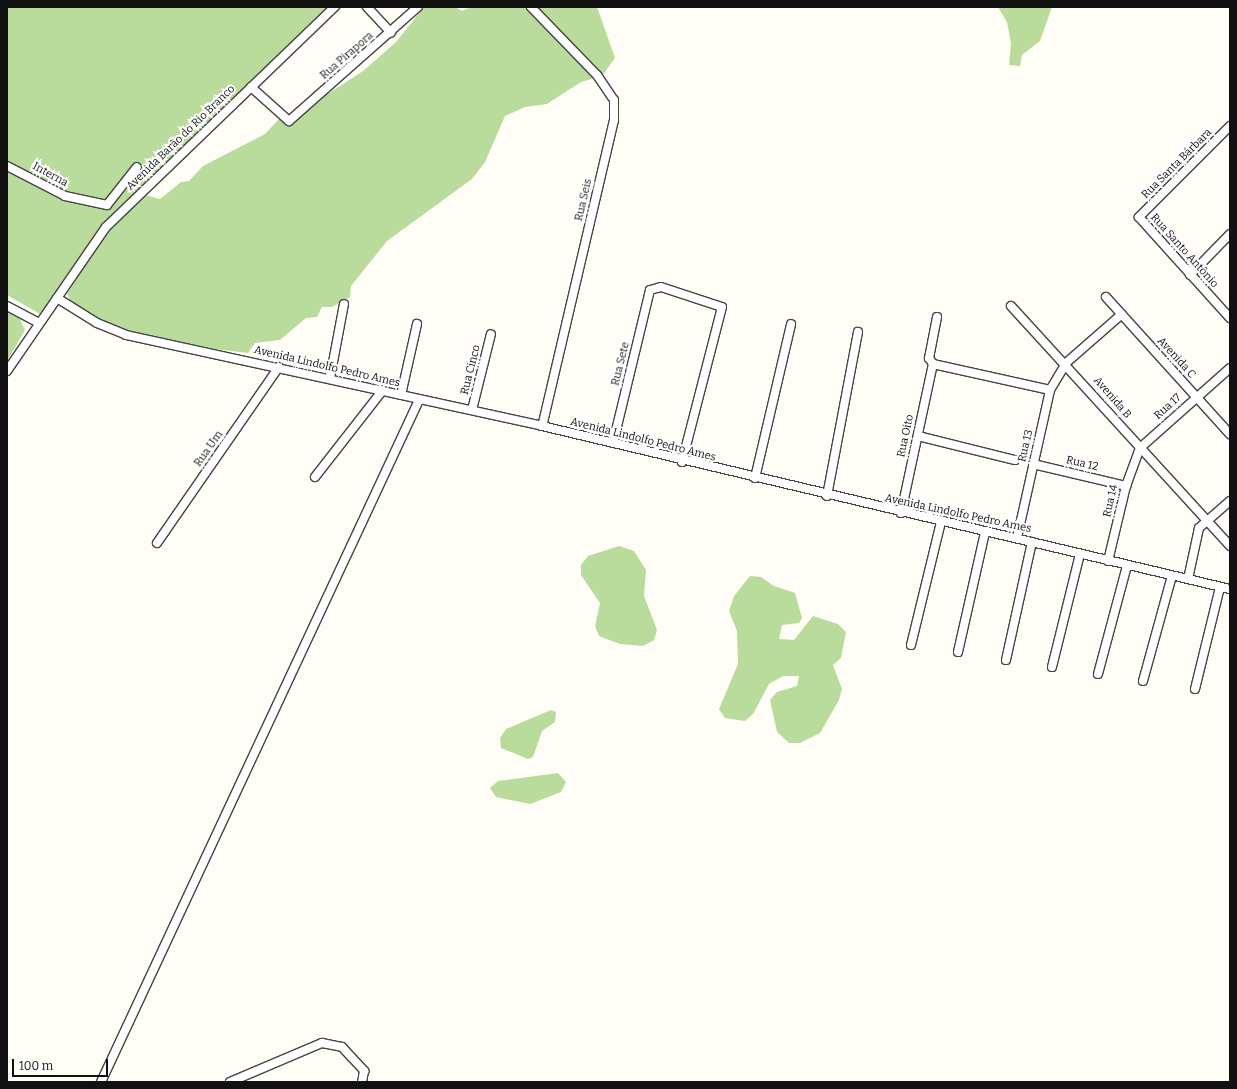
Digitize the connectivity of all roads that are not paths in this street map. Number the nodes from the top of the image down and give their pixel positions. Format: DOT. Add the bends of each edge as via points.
graph roads {
  1 [pos="335,7"];
  2 [pos="367,7"];
  3 [pos="418,7"];
  4 [pos="531,7"];
  5 [pos="391,33"];
  6 [pos="251,87"];
  7 [pos="1230,126"];
  8 [pos="7,166"];
  9 [pos="137,167"];
  10 [pos="1139,217"];
  11 [pos="1230,234"];
  12 [pos="1190,275"];
  13 [pos="1106,297"];
  14 [pos="57,298"];
  15 [pos="344,304"];
  16 [pos="7,306"];
  17 [pos="1011,306"];
  18 [pos="1122,314"];
  19 [pos="937,317"];
  20 [pos="1230,318"];
  21 [pos="39,324"];
  22 [pos="417,324"];
  23 [pos="791,324"];
  24 [pos="858,332"];
  25 [pos="491,334"];
  26 [pos="1066,363"];
  27 [pos="933,364"];
  28 [pos="279,367"];
  29 [pos="1230,368"];
  30 [pos="7,371"];
  31 [pos="330,378"];
  32 [pos="383,390"];
  33 [pos="1050,390"];
  34 [pos="401,395"];
  35 [pos="1196,396"];
  36 [pos="419,400"];
  37 [pos="472,410"];
  38 [pos="542,426"];
  39 [pos="1230,434"];
  40 [pos="918,436"];
  41 [pos="614,443"];
  42 [pos="1140,448"];
  43 [pos="1015,460"];
  44 [pos="682,462"];
  45 [pos="1033,464"];
  46 [pos="315,477"];
  47 [pos="755,478"];
  48 [pos="1126,486"];
  49 [pos="827,496"];
  50 [pos="1230,501"];
  51 [pos="901,513"];
  52 [pos="1206,520"];
  53 [pos="941,522"];
  54 [pos="985,532"];
  55 [pos="1017,538"];
  56 [pos="1032,542"];
  57 [pos="157,543"];
  58 [pos="1230,546"];
  59 [pos="1080,554"];
  60 [pos="1108,561"];
  61 [pos="1127,566"];
  62 [pos="1172,576"];
  63 [pos="1188,579"];
  64 [pos="1220,587"];
  65 [pos="1230,589"];
  66 [pos="911,645"];
  67 [pos="958,652"];
  68 [pos="1006,660"];
  69 [pos="1052,667"];
  70 [pos="1098,674"];
  71 [pos="1143,681"];
  72 [pos="1195,689"];
  73 [pos="360,1080"];
  74 [pos="101,1082"];
  75 [pos="230,1082"];
  1 -- 6 [label="street, Avenida Barão do Rio Branco"];
  2 -- 5 [label="street"];
  3 -- 5 [label="street, Rua Pirapora"];
  4 -- 38 [label="street, Rua Seis" via="597,75 614,100 614,120"];
  5 -- 6 [label="street, Rua Pirapora" via="289,121"];
  6 -- 14 [label="street, Avenida Barão do Rio Branco" via="106,226"];
  7 -- 10 [label="street, Rua Santa Bárbara"];
  8 -- 9 [label="street, Interna" via="65,196 107,205"];
  10 -- 12 [label="street, Rua Santo Antônio"];
  11 -- 12 [label="street"];
  12 -- 20 [label="street, Rua Santo Antônio"];
  13 -- 18 [label="street, Avenida C"];
  14 -- 21 [label="street, Avenida Barão do Rio Branco"];
  14 -- 28 [label="street, Avenida Lindolfo Pedro Ames" via="97,324 126,335"];
  15 -- 31 [label="street"];
  16 -- 21 [label="street"];
  17 -- 26 [label="street"];
  18 -- 26 [label="street, Rua 13"];
  18 -- 35 [label="street, Avenida C"];
  19 -- 27 [label="street, Rua Oito" via="929,358"];
  21 -- 30 [label="street, Avenida Barão do Rio Branco"];
  22 -- 34 [label="street"];
  23 -- 47 [label="street"];
  24 -- 49 [label="street"];
  25 -- 37 [label="street, Rua Cinco"];
  26 -- 33 [label="street, Rua 13"];
  26 -- 42 [label="street, Avenida B"];
  27 -- 33 [label="street"];
  27 -- 40 [label="street, Rua Oito"];
  28 -- 31 [label="street, Avenida Lindolfo Pedro Ames"];
  28 -- 57 [label="street, Rua Um"];
  29 -- 35 [label="street, Rua 17"];
  31 -- 32 [label="street, Avenida Lindolfo Pedro Ames"];
  32 -- 34 [label="street, Avenida Lindolfo Pedro Ames"];
  32 -- 46 [label="street"];
  33 -- 45 [label="street, Rua 13"];
  34 -- 36 [label="street, Avenida Lindolfo Pedro Ames"];
  35 -- 39 [label="street, Avenida C"];
  35 -- 42 [label="street, Rua 17"];
  36 -- 37 [label="street, Avenida Lindolfo Pedro Ames"];
  36 -- 74 [label="street" via="402,431"];
  37 -- 38 [label="street, Avenida Lindolfo Pedro Ames"];
  38 -- 41 [label="street, Avenida Lindolfo Pedro Ames"];
  40 -- 43 [label="street"];
  40 -- 51 [label="street, Rua Oito"];
  41 -- 44 [label="street, Avenida Lindolfo Pedro Ames"];
  41 -- 44 [label="street, Rua Sete" via="650,290 661,287 722,307"];
  42 -- 48 [label="street, Rua 14"];
  42 -- 52 [label="street, Avenida B"];
  44 -- 47 [label="street, Avenida Lindolfo Pedro Ames"];
  45 -- 48 [label="street, Rua 12"];
  45 -- 55 [label="street, Rua 13"];
  47 -- 49 [label="street, Avenida Lindolfo Pedro Ames"];
  48 -- 60 [label="street, Rua 14"];
  49 -- 51 [label="street, Avenida Lindolfo Pedro Ames"];
  50 -- 52 [label="street"];
  51 -- 53 [label="street, Avenida Lindolfo Pedro Ames"];
  52 -- 58 [label="street, Avenida B"];
  52 -- 63 [label="street" via="1199,528"];
  53 -- 54 [label="street, Avenida Lindolfo Pedro Ames"];
  53 -- 66 [label="street"];
  54 -- 55 [label="street, Avenida Lindolfo Pedro Ames"];
  54 -- 67 [label="street"];
  55 -- 56 [label="street, Avenida Lindolfo Pedro Ames"];
  56 -- 59 [label="street, Avenida Lindolfo Pedro Ames"];
  56 -- 68 [label="street"];
  59 -- 60 [label="street, Avenida Lindolfo Pedro Ames"];
  59 -- 69 [label="street"];
  60 -- 61 [label="street, Avenida Lindolfo Pedro Ames"];
  61 -- 62 [label="street, Avenida Lindolfo Pedro Ames"];
  61 -- 70 [label="street"];
  62 -- 63 [label="street, Avenida Lindolfo Pedro Ames"];
  62 -- 71 [label="street"];
  63 -- 64 [label="street, Avenida Lindolfo Pedro Ames"];
  64 -- 65 [label="street, Avenida Lindolfo Pedro Ames"];
  64 -- 72 [label="street"];
  73 -- 75 [label="street" via="364,1072 342,1047 322,1043"];
}
